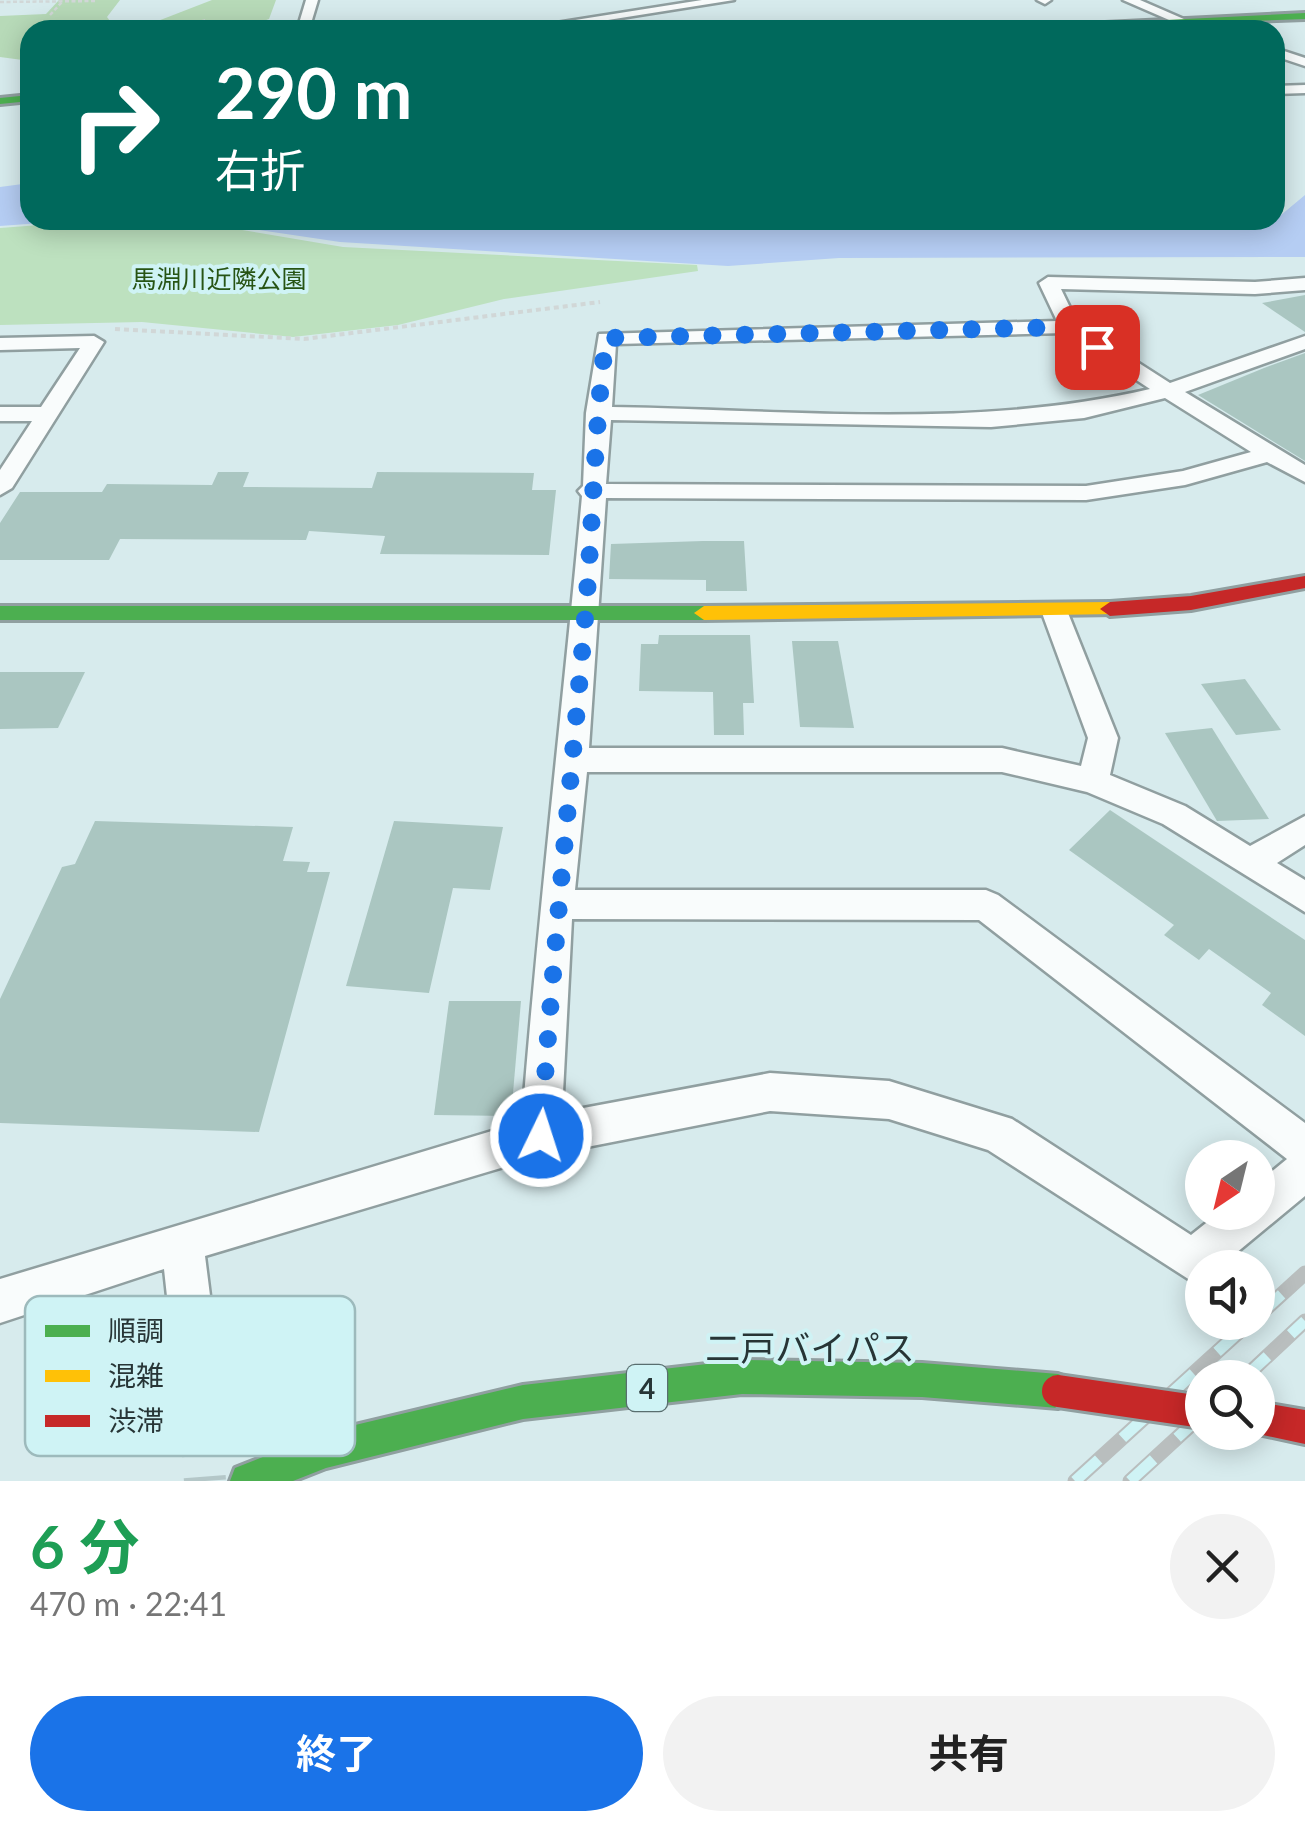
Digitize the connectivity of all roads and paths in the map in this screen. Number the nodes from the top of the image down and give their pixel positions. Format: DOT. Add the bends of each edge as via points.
graph roads {
  1 [pos="96,0"];
  2 [pos="628,0"];
  3 [pos="728,0"];
  4 [pos="1129,0"];
  5 [pos="0,2"];
  6 [pos="63,2"];
  7 [pos="647,12"];
  8 [pos="50,14"];
  9 [pos="1305,16"];
  10 [pos="590,20"];
  11 [pos="1184,20"];
  12 [pos="1257,20"];
  13 [pos="1305,284"];
  14 [pos="600,302"];
  15 [pos="1070,327"];
  16 [pos="115,329"];
  17 [pos="1305,342"];
  18 [pos="0,344"];
  19 [pos="1168,391"];
  20 [pos="597,413"];
  21 [pos="0,414"];
  22 [pos="47,414"];
  23 [pos="1269,454"];
  24 [pos="1305,475"];
  25 [pos="0,488"];
  26 [pos="590,490"];
  27 [pos="1305,582"];
  28 [pos="0,612"];
  29 [pos="585,613"];
  30 [pos="1055,613"];
  31 [pos="572,760"];
  32 [pos="1093,781"];
  33 [pos="1305,829"];
  34 [pos="1252,861"];
  35 [pos="1305,898"];
  36 [pos="556,904"];
  37 [pos="541,1136"];
  38 [pos="1305,1148"];
  39 [pos="1305,1170"];
  40 [pos="1275,1195"];
  41 [pos="1231,1230"];
  42 [pos="182,1242"];
  43 [pos="188,1296"];
  44 [pos="0,1301"];
  45 [pos="1185,1410"];
  46 [pos="355,1443"];
  47 [pos="311,1456"];
  48 [pos="248,1481"];
  1 -- 6 [label="path"];
  2 -- 7 [label="street"];
  3 -- 7 [label="street"];
  4 -- 11 [label="street"];
  5 -- 6 [label="path"];
  6 -- 8 [label="path"];
  7 -- 10 [label="street"];
  9 -- 12 [label="main road"];
  13 -- 15 [label="street" via="1048,283"];
  14 -- 16 [label="path" via="304,339"];
  15 -- 19 [label="street"];
  15 -- 20 [label="street" via="606,338"];
  17 -- 19 [label="street"];
  18 -- 22 [label="street" via="94,342"];
  19 -- 20 [label="street" via="1084,411 991,420"];
  19 -- 23 [label="street"];
  20 -- 26 [label="street"];
  21 -- 22 [label="street"];
  22 -- 25 [label="street"];
  23 -- 24 [label="street"];
  23 -- 26 [label="street" via="1185,478 1086,493"];
  26 -- 29 [label="street"];
  27 -- 30 [label="main road" via="1191,603"];
  28 -- 29 [label="main road"];
  29 -- 30 [label="main road"];
  29 -- 31 [label="street"];
  30 -- 32 [label="street" via="1103,738"];
  31 -- 32 [label="street" via="1002,760"];
  31 -- 36 [label="street"];
  32 -- 34 [label="street" via="1174,815"];
  33 -- 34 [label="street"];
  34 -- 35 [label="street"];
  36 -- 37 [label="street"];
  36 -- 38 [label="street" via="986,906"];
  37 -- 41 [label="street" via="770,1092 888,1100 998,1133 1193,1261"];
  37 -- 42 [label="street"];
  39 -- 40 [label="street"];
  42 -- 43 [label="street"];
  42 -- 44 [label="street"];
  45 -- 46 [label="main road, 二戸バイパス / 4, bridge" via="922,1380 724,1379 523,1402"];
  47 -- 48 [label="main road, 二戸バイパス / 4, bridge"];
}
